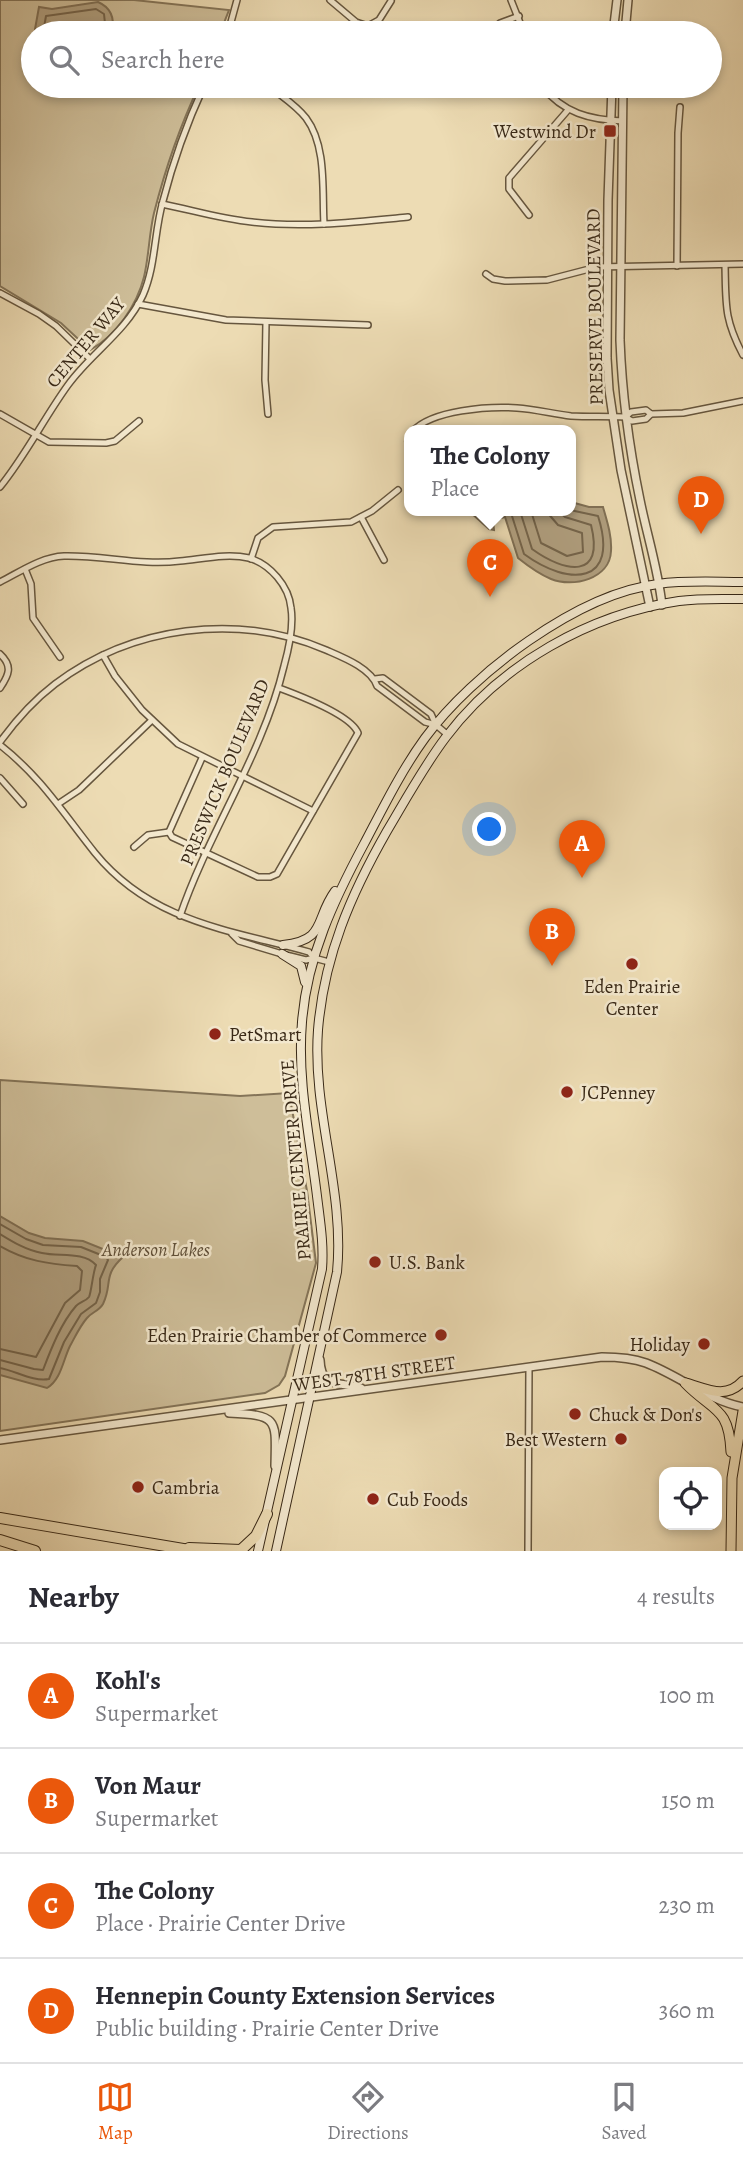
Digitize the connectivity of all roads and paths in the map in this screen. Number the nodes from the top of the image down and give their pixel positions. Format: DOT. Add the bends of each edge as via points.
graph roads {
  1 [pos="237,0"];
  2 [pos="330,0"];
  3 [pos="511,0"];
  4 [pos="617,0"];
  5 [pos="628,0"];
  6 [pos="391,1"];
  7 [pos="519,16"];
  8 [pos="231,21"];
  9 [pos="355,21"];
  10 [pos="377,21"];
  11 [pos="505,21"];
  12 [pos="520,21"];
  13 [pos="615,21"];
  14 [pos="626,21"];
  15 [pos="199,98"];
  16 [pos="284,98"];
  17 [pos="555,98"];
  18 [pos="612,98"];
  19 [pos="623,98"];
  20 [pos="680,107"];
  21 [pos="568,110"];
  22 [pos="611,121"];
  23 [pos="623,121"];
  24 [pos="162,204"];
  25 [pos="529,215"];
  26 [pos="408,217"];
  27 [pos="324,224"];
  28 [pos="743,264"];
  29 [pos="725,265"];
  30 [pos="622,266"];
  31 [pos="677,266"];
  32 [pos="608,267"];
  33 [pos="485,274"];
  34 [pos="0,293"];
  35 [pos="138,304"];
  36 [pos="266,322"];
  37 [pos="368,324"];
  38 [pos="743,355"];
  39 [pos="90,359"];
  40 [pos="743,401"];
  41 [pos="0,414"];
  42 [pos="268,414"];
  43 [pos="611,416"];
  44 [pos="625,417"];
  45 [pos="139,421"];
  46 [pos="420,425"];
  47 [pos="35,436"];
  48 [pos="0,487"];
  49 [pos="398,490"];
  50 [pos="361,517"];
  51 [pos="251,559"];
  52 [pos="384,560"];
  53 [pos="24,569"];
  54 [pos="0,582"];
  55 [pos="743,582"];
  56 [pos="660,583"];
  57 [pos="646,586"];
  58 [pos="743,598"];
  59 [pos="662,605"];
  60 [pos="650,607"];
  61 [pos="290,638"];
  62 [pos="0,654"];
  63 [pos="103,655"];
  64 [pos="60,656"];
  65 [pos="375,678"];
  66 [pos="0,688"];
  67 [pos="279,688"];
  68 [pos="152,720"];
  69 [pos="436,725"];
  70 [pos="448,735"];
  71 [pos="0,743"];
  72 [pos="202,758"];
  73 [pos="241,776"];
  74 [pos="0,778"];
  75 [pos="23,804"];
  76 [pos="58,804"];
  77 [pos="313,811"];
  78 [pos="169,832"];
  79 [pos="134,847"];
  80 [pos="207,854"];
  81 [pos="349,872"];
  82 [pos="180,916"];
  83 [pos="283,949"];
  84 [pos="314,958"];
  85 [pos="329,962"];
  86 [pos="306,994"];
  87 [pos="320,1354"];
  88 [pos="529,1367"];
  89 [pos="743,1381"];
  90 [pos="685,1383"];
  91 [pos="365,1390"];
  92 [pos="310,1397"];
  93 [pos="293,1400"];
  94 [pos="743,1409"];
  95 [pos="211,1412"];
  96 [pos="0,1440"];
  97 [pos="275,1477"];
  98 [pos="732,1478"];
  99 [pos="267,1514"];
  100 [pos="0,1518"];
  101 [pos="0,1540"];
  102 [pos="169,1546"];
  103 [pos="35,1551"];
  104 [pos="195,1551"];
  105 [pos="258,1551"];
  106 [pos="276,1551"];
  107 [pos="528,1551"];
  108 [pos="731,1551"];
  1 -- 8 [label="street"];
  2 -- 9 [label="street"];
  3 -- 7 [label="street"];
  4 -- 13 [label="street"];
  5 -- 14 [label="street"];
  6 -- 10 [label="street"];
  7 -- 11 [label="street"];
  7 -- 12 [label="street"];
  15 -- 24 [label="street, CENTER WAY"];
  16 -- 27 [label="street" via="314,130"];
  17 -- 21 [label="street"];
  18 -- 22 [label="street, PRESERVE BOULEVARD"];
  19 -- 23 [label="street, PRESERVE BOULEVARD"];
  20 -- 31 [label="street"];
  21 -- 22 [label="street"];
  21 -- 25 [label="street" via="509,178 509,189"];
  22 -- 23 [label="street"];
  22 -- 32 [label="street, PRESERVE BOULEVARD"];
  23 -- 30 [label="street, PRESERVE BOULEVARD"];
  24 -- 27 [label="street" via="252,222"];
  24 -- 35 [label="street, CENTER WAY" via="151,271"];
  26 -- 27 [label="street"];
  28 -- 29 [label="street"];
  29 -- 31 [label="street"];
  29 -- 38 [label="street" via="729,326"];
  30 -- 31 [label="street"];
  30 -- 32 [label="street"];
  30 -- 44 [label="street, PRESERVE BOULEVARD"];
  32 -- 33 [label="street" via="554,280 505,281"];
  32 -- 43 [label="street, PRESERVE BOULEVARD"];
  34 -- 39 [label="street" via="56,326"];
  35 -- 36 [label="street"];
  35 -- 39 [label="street, CENTER WAY" via="122,328"];
  36 -- 37 [label="street"];
  36 -- 42 [label="street"];
  39 -- 47 [label="street, CENTER WAY"];
  40 -- 44 [label="street" via="651,414 632,421"];
  41 -- 47 [label="street"];
  43 -- 44 [label="street"];
  43 -- 46 [label="street" via="498,408 463,411"];
  43 -- 57 [label="street, PRESERVE BOULEVARD"];
  44 -- 56 [label="street, PRESERVE BOULEVARD"];
  45 -- 47 [label="street" via="106,443 49,442"];
  47 -- 48 [label="street, CENTER WAY"];
  49 -- 50 [label="street"];
  50 -- 51 [label="street" via="273,527 258,538"];
  50 -- 52 [label="street"];
  51 -- 53 [label="street" via="150,563 63,556"];
  51 -- 61 [label="street, PRESWICK BOULEVARD" via="276,576 287,592 292,610"];
  53 -- 54 [label="street"];
  53 -- 64 [label="street" via="31,584 33,618"];
  55 -- 56 [label="main road, PRAIRIE CENTER DRIVE"];
  56 -- 57 [label="main road, PRAIRIE CENTER DRIVE"];
  56 -- 59 [label="street, PRESERVE BOULEVARD"];
  57 -- 60 [label="street, PRESERVE BOULEVARD"];
  57 -- 69 [label="main road, PRAIRIE CENTER DRIVE" via="587,607 533,639 482,677"];
  58 -- 59 [label="main road, PRAIRIE CENTER DRIVE"];
  59 -- 60 [label="main road, PRAIRIE CENTER DRIVE"];
  60 -- 70 [label="main road, PRAIRIE CENTER DRIVE" via="588,628 545,649 475,704"];
  61 -- 63 [label="street" via="236,629 195,630 155,636"];
  61 -- 65 [label="street" via="337,655"];
  61 -- 67 [label="street, PRESWICK BOULEVARD"];
  62 -- 66 [label="street" via="9,671"];
  63 -- 68 [label="street"];
  63 -- 71 [label="street" via="44,693"];
  65 -- 69 [label="street" via="377,686 425,722"];
  65 -- 69 [label="street" via="383,678 431,715"];
  67 -- 73 [label="street, PRESWICK BOULEVARD"];
  67 -- 77 [label="street" via="331,711 358,730"];
  68 -- 72 [label="street"];
  68 -- 76 [label="street" via="79,790"];
  69 -- 70 [label="street"];
  69 -- 81 [label="main road, PRAIRIE CENTER DRIVE" via="399,778"];
  70 -- 85 [label="main road, PRAIRIE CENTER DRIVE" via="360,879"];
  71 -- 76 [label="street"];
  72 -- 73 [label="street"];
  72 -- 78 [label="street"];
  73 -- 77 [label="street"];
  73 -- 80 [label="street, PRESWICK BOULEVARD"];
  74 -- 75 [label="street"];
  76 -- 82 [label="street" via="114,872"];
  77 -- 80 [label="street" via="281,870 270,877 258,877"];
  78 -- 79 [label="street" via="148,835"];
  78 -- 80 [label="street" via="175,840"];
  80 -- 82 [label="street, PRESWICK BOULEVARD"];
  81 -- 83 [label="main road" via="328,901 314,935"];
  81 -- 84 [label="main road, PRAIRIE CENTER DRIVE"];
  82 -- 83 [label="street"];
  83 -- 84 [label="street" via="309,952"];
  83 -- 86 [label="main road" via="301,966"];
  84 -- 85 [label="street"];
  84 -- 86 [label="main road, PRAIRIE CENTER DRIVE"];
  85 -- 87 [label="main road, PRAIRIE CENTER DRIVE" via="320,1012 318,1073 339,1244"];
  86 -- 93 [label="main road, PRAIRIE CENTER DRIVE" via="301,1066 323,1253"];
  87 -- 91 [label="street" via="322,1373 328,1380"];
  87 -- 92 [label="main road, PRAIRIE CENTER DRIVE"];
  88 -- 90 [label="street, WEST 78TH STREET" via="629,1358"];
  88 -- 91 [label="street, WEST 78TH STREET"];
  88 -- 107 [label="street"];
  89 -- 90 [label="main road" via="735,1389 721,1392"];
  90 -- 94 [label="street, WEST 78TH STREET"];
  90 -- 98 [label="main road" via="726,1421"];
  91 -- 92 [label="street, WEST 78TH STREET"];
  92 -- 93 [label="street, WEST 78TH STREET"];
  92 -- 106 [label="main road, PRAIRIE CENTER DRIVE"];
  93 -- 95 [label="street, WEST 78TH STREET"];
  93 -- 97 [label="main road, PRAIRIE CENTER DRIVE"];
  94 -- 98 [label="main road"];
  95 -- 96 [label="street, WEST 78TH STREET"];
  95 -- 97 [label="street" via="257,1414 268,1419 275,1429"];
  97 -- 99 [label="main road, PRAIRIE CENTER DRIVE"];
  98 -- 108 [label="main road"];
  99 -- 102 [label="highway" via="256,1536 241,1550"];
  99 -- 105 [label="main road, PRAIRIE CENTER DRIVE"];
  100 -- 102 [label="highway"];
  101 -- 103 [label="highway"];
  102 -- 104 [label="highway"];
}
